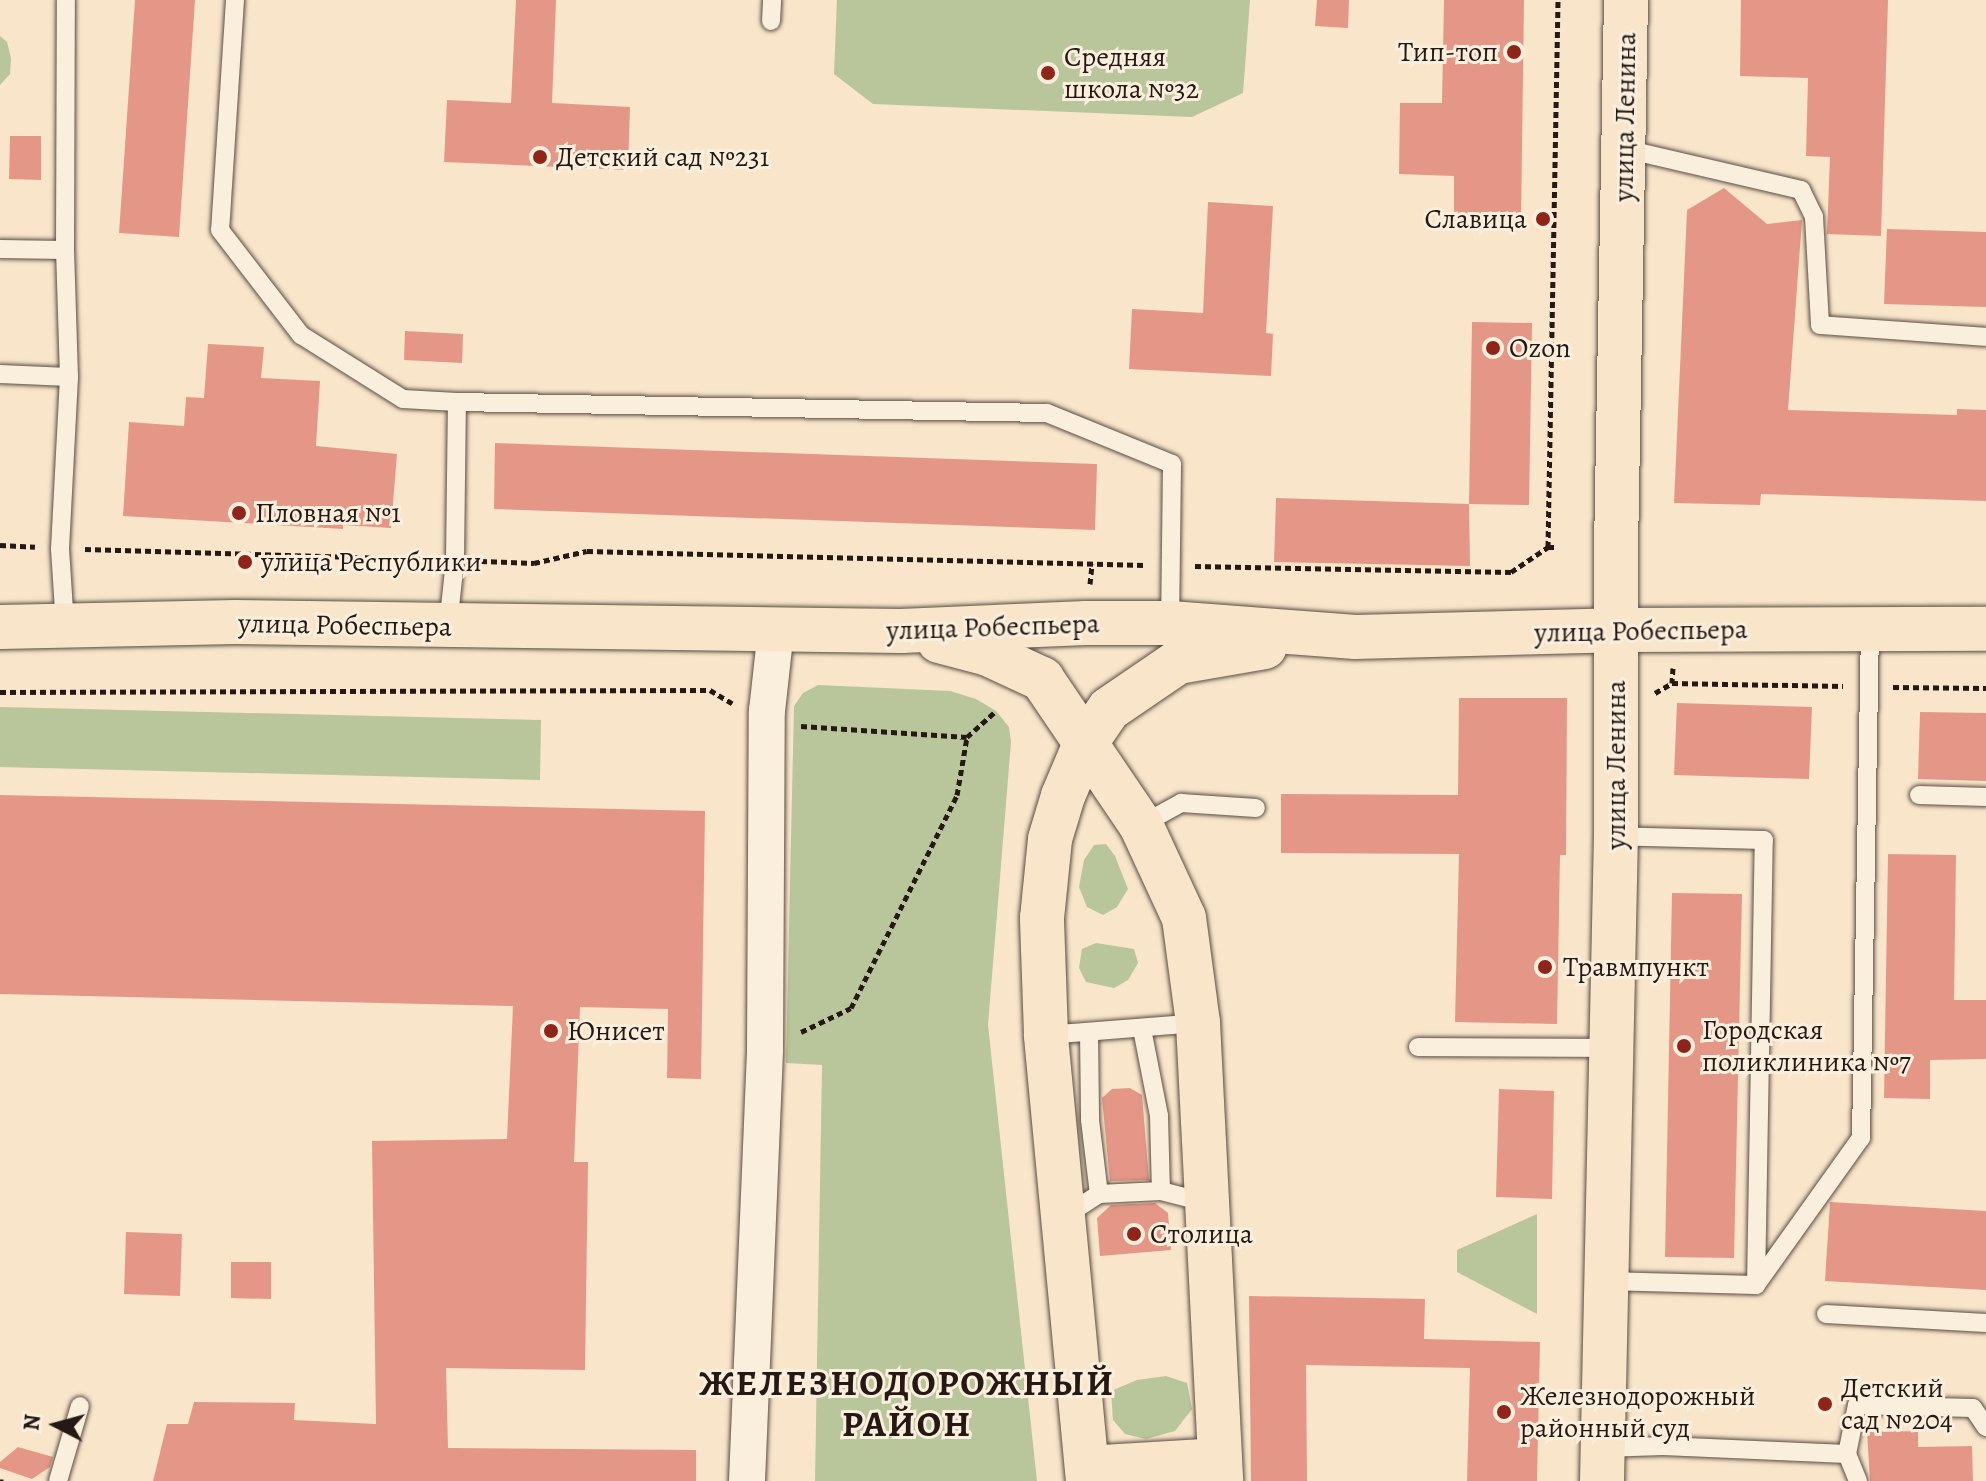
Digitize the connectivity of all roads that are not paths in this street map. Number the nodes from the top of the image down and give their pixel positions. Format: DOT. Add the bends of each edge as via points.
graph roads {
  1 [pos="66,0"];
  2 [pos="235,0"];
  3 [pos="772,0"];
  4 [pos="1626,0"];
  5 [pos="771,21"];
  6 [pos="1625,149"];
  7 [pos="0,249"];
  8 [pos="65,250"];
  9 [pos="1986,337"];
  10 [pos="0,374"];
  11 [pos="69,377"];
  12 [pos="457,402"];
  13 [pos="1170,623"];
  14 [pos="65,626"];
  15 [pos="0,627"];
  16 [pos="448,627"];
  17 [pos="1870,629"];
  18 [pos="1986,629"];
  19 [pos="776,630"];
  20 [pos="1615,630"];
  21 [pos="901,631"];
  22 [pos="1355,637"];
  23 [pos="1085,744"];
  24 [pos="1919,795"];
  25 [pos="1986,797"];
  26 [pos="1256,808"];
  27 [pos="1141,825"];
  28 [pos="1616,836"];
  29 [pos="1198,1023"];
  30 [pos="1142,1029"];
  31 [pos="1067,1033"];
  32 [pos="1418,1047"];
  33 [pos="1611,1048"];
  34 [pos="1161,1191"];
  35 [pos="1099,1194"];
  36 [pos="1209,1203"];
  37 [pos="1063,1217"];
  38 [pos="1605,1281"];
  39 [pos="1756,1285"];
  40 [pos="1826,1314"];
  41 [pos="1986,1323"];
  42 [pos="80,1406"];
  43 [pos="1986,1427"];
  44 [pos="1847,1454"];
  45 [pos="1602,1464"];
  46 [pos="1220,1471"];
  47 [pos="1154,1472"];
  48 [pos="1088,1474"];
  49 [pos="58,1481"];
  50 [pos="747,1481"];
  51 [pos="1858,1481"];
  1 -- 8 [label="lane"];
  2 -- 12 [label="lane" via="220,230 301,335 403,399"];
  3 -- 5 [label="lane"];
  4 -- 6 [label="main road, улица Ленина"];
  6 -- 9 [label="lane" via="1801,190 1814,217 1820,325"];
  6 -- 20 [label="main road, улица Ленина"];
  7 -- 8 [label="lane"];
  8 -- 11 [label="lane"];
  10 -- 11 [label="lane"];
  11 -- 14 [label="lane" via="60,549"];
  12 -- 13 [label="lane" via="1047,413 1172,464"];
  12 -- 16 [label="lane" via="455,560"];
  13 -- 21 [label="main road, улица Робеспьера"];
  13 -- 22 [label="main road, улица Робеспьера"];
  14 -- 15 [label="main road, улица Робеспьера"];
  14 -- 16 [label="main road, улица Робеспьера" via="235,622"];
  16 -- 19 [label="main road, улица Робеспьера"];
  17 -- 18 [label="main road, улица Робеспьера"];
  17 -- 20 [label="main road, улица Робеспьера"];
  17 -- 39 [label="lane" via="1861,1138"];
  19 -- 21 [label="main road, улица Робеспьера"];
  19 -- 50 [label="street" via="767,723 765,1050"];
  20 -- 22 [label="main road, улица Робеспьера"];
  20 -- 28 [label="main road, улица Ленина"];
  21 -- 23 [label="main road" via="988,654 1042,679"];
  22 -- 23 [label="main road" via="1178,662 1109,709"];
  23 -- 27 [label="main road"];
  23 -- 31 [label="main road" via="1050,839 1042,918"];
  24 -- 25 [label="lane"];
  26 -- 27 [label="lane" via="1181,803"];
  27 -- 29 [label="main road" via="1184,918"];
  28 -- 33 [label="main road, улица Ленина"];
  28 -- 39 [label="lane" via="1764,840"];
  29 -- 30 [label="lane"];
  29 -- 36 [label="main road"];
  30 -- 31 [label="lane"];
  30 -- 34 [label="lane" via="1159,1116"];
  31 -- 35 [label="lane" via="1090,1120"];
  31 -- 37 [label="main road"];
  32 -- 33 [label="lane"];
  33 -- 38 [label="main road, улица Ленина"];
  34 -- 35 [label="lane"];
  34 -- 36 [label="lane"];
  35 -- 37 [label="lane"];
  36 -- 46 [label="main road"];
  37 -- 48 [label="main road"];
  38 -- 39 [label="lane"];
  38 -- 45 [label="main road, улица Ленина"];
  40 -- 41 [label="lane"];
  42 -- 49 [label="lane"];
  43 -- 44 [label="lane" via="1973,1408 1857,1405"];
  44 -- 45 [label="lane" via="1663,1446"];
  44 -- 51 [label="lane"];
  46 -- 47 [label="main road"];
  47 -- 48 [label="main road"];
}
